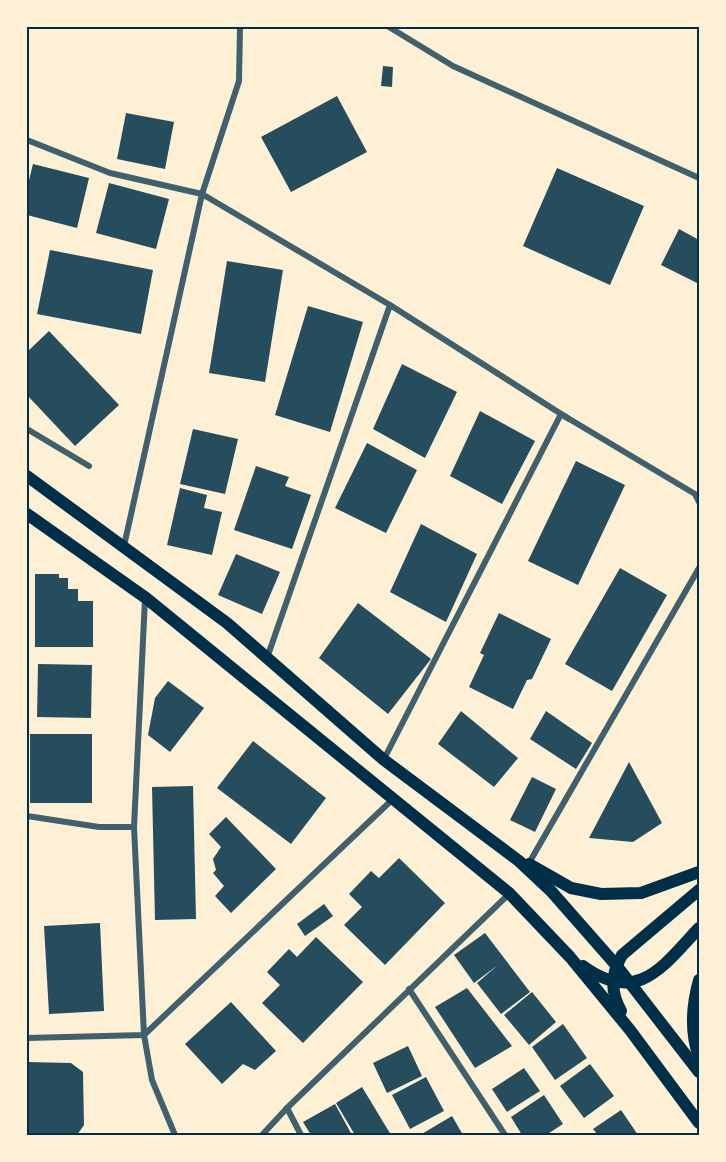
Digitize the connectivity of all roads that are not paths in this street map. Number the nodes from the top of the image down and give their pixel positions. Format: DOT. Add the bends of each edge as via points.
graph roads {
  1 [pos="240,27"];
  2 [pos="389,27"];
  3 [pos="27,140"];
  4 [pos="699,178"];
  5 [pos="202,194"];
  6 [pos="390,305"];
  7 [pos="569,419"];
  8 [pos="27,429"];
  9 [pos="89,466"];
  10 [pos="27,476"];
  11 [pos="699,502"];
  12 [pos="27,514"];
  13 [pos="123,548"];
  14 [pos="699,568"];
  15 [pos="146,598"];
  16 [pos="267,658"];
  17 [pos="384,760"];
  18 [pos="393,799"];
  19 [pos="27,816"];
  20 [pos="134,827"];
  21 [pos="524,862"];
  22 [pos="699,872"];
  23 [pos="699,890"];
  24 [pos="509,893"];
  25 [pos="699,928"];
  26 [pos="570,957"];
  27 [pos="616,965"];
  28 [pos="699,980"];
  29 [pos="612,982"];
  30 [pos="630,982"];
  31 [pos="409,989"];
  32 [pos="630,1030"];
  33 [pos="144,1035"];
  34 [pos="27,1038"];
  35 [pos="699,1057"];
  36 [pos="699,1072"];
  37 [pos="287,1108"];
  38 [pos="699,1123"];
  39 [pos="175,1135"];
  40 [pos="262,1135"];
  41 [pos="301,1135"];
  42 [pos="505,1135"];
  1 -- 5 [label="street" via="239,81"];
  2 -- 4 [label="street" via="453,66"];
  3 -- 5 [label="street" via="110,173"];
  5 -- 6 [label="street"];
  5 -- 13 [label="street"];
  6 -- 7 [label="street"];
  6 -- 16 [label="street"];
  7 -- 11 [label="street" via="695,494"];
  7 -- 17 [label="street" via="561,414"];
  8 -- 9 [label="street"];
  10 -- 13 [label="main road"];
  12 -- 15 [label="main road"];
  13 -- 16 [label="main road"];
  14 -- 21 [label="street"];
  15 -- 18 [label="main road"];
  15 -- 20 [label="street"];
  16 -- 17 [label="main road"];
  17 -- 21 [label="main road"];
  18 -- 24 [label="main road"];
  18 -- 33 [label="street"];
  19 -- 20 [label="street"];
  20 -- 33 [label="street"];
  21 -- 22 [label="main road" via="571,888 601,894 641,893"];
  21 -- 27 [label="main road"];
  23 -- 27 [label="main road" via="622,955"];
  24 -- 26 [label="main road"];
  24 -- 31 [label="street"];
  25 -- 30 [label="main road" via="661,968 645,980"];
  26 -- 29 [label="main road"];
  26 -- 32 [label="main road"];
  27 -- 29 [label="main road"];
  27 -- 30 [label="main road"];
  28 -- 35 [label="main road" via="693,1028"];
  29 -- 30 [label="main road"];
  29 -- 32 [label="main road" via="613,995"];
  30 -- 36 [label="main road"];
  31 -- 37 [label="street"];
  31 -- 42 [label="street"];
  32 -- 38 [label="main road"];
  33 -- 34 [label="street"];
  33 -- 39 [label="street" via="152,1080"];
  37 -- 40 [label="street"];
  37 -- 41 [label="street"];
}
